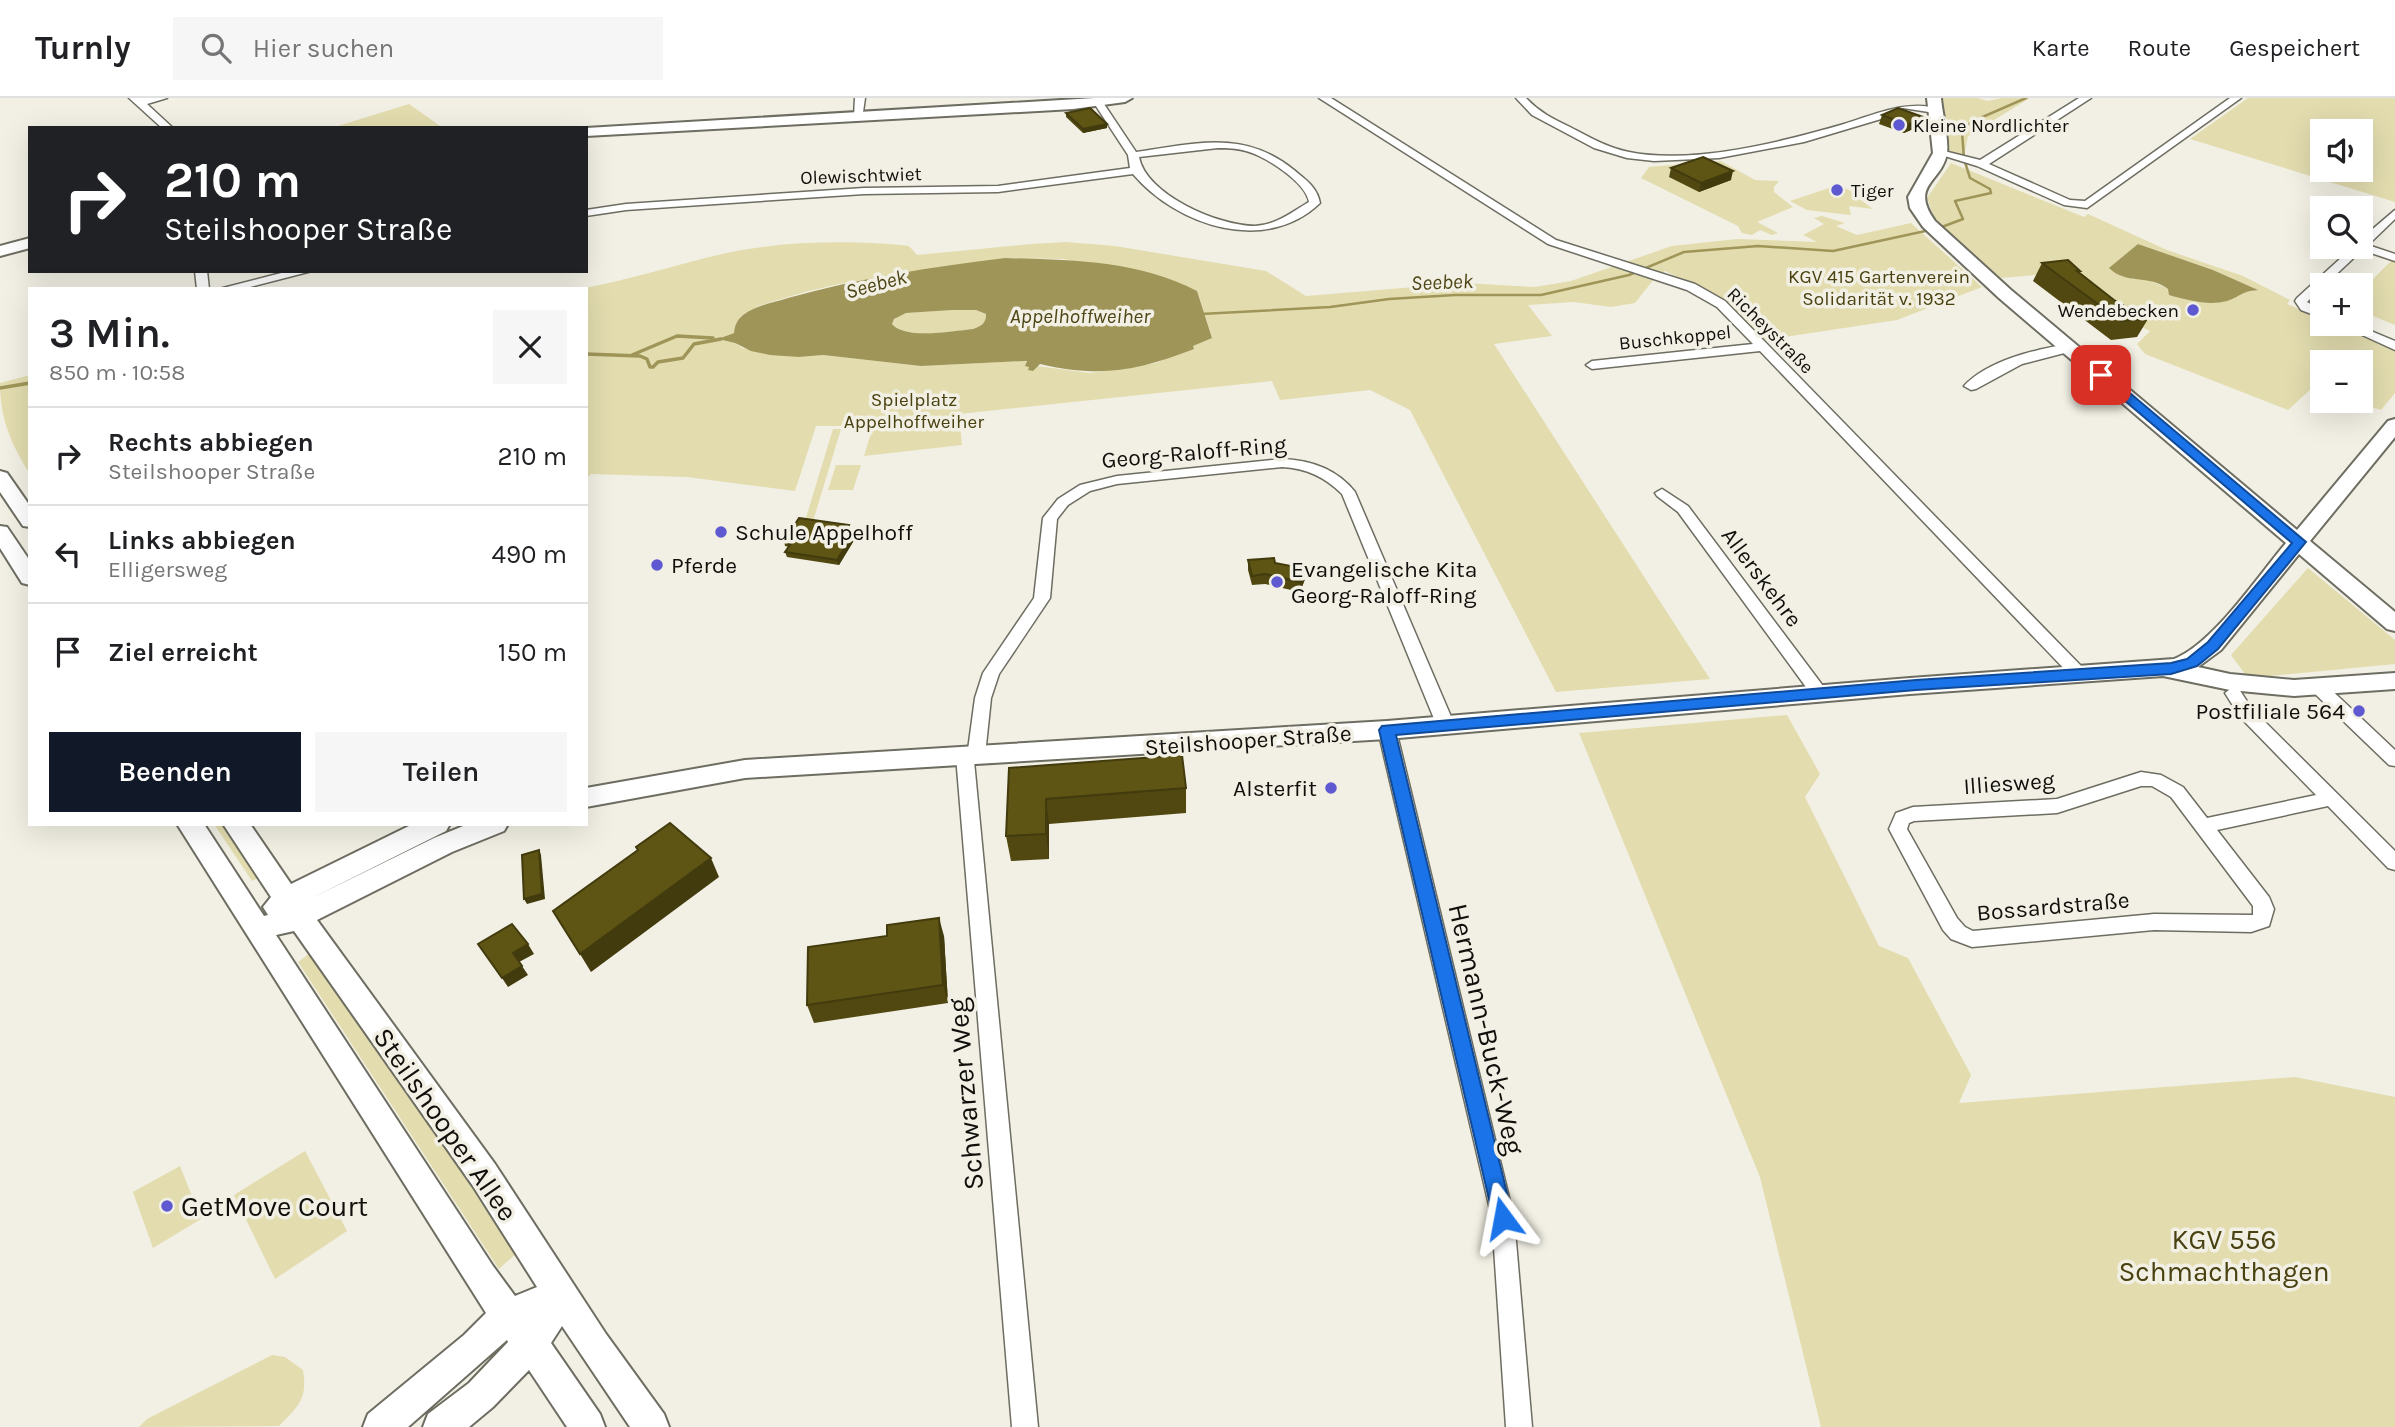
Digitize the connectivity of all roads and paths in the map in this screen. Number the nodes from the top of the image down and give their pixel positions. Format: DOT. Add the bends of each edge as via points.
graph roads {
  1 [pos="162,98"];
  2 [pos="860,98"];
  3 [pos="1125,98"];
  4 [pos="1324,98"];
  5 [pos="1521,98"];
  6 [pos="2086,98"];
  7 [pos="2236,98"];
  8 [pos="137,101"];
  9 [pos="1041,102"];
  10 [pos="1099,103"];
  11 [pos="1935,104"];
  12 [pos="859,117"];
  13 [pos="167,126"];
  14 [pos="588,132"];
  15 [pos="1940,153"];
  16 [pos="1133,155"];
  17 [pos="1970,161"];
  18 [pos="1136,170"];
  19 [pos="588,213"];
  20 [pos="2395,213"];
  21 [pos="2373,234"];
  22 [pos="28,241"];
  23 [pos="28,242"];
  24 [pos="0,246"];
  25 [pos="2373,250"];
  26 [pos="0,251"];
  27 [pos="2395,258"];
  28 [pos="2346,259"];
  29 [pos="297,273"];
  30 [pos="2331,273"];
  31 [pos="234,287"];
  32 [pos="2310,293"];
  33 [pos="2310,309"];
  34 [pos="2372,336"];
  35 [pos="2395,346"];
  36 [pos="1763,347"];
  37 [pos="2068,348"];
  38 [pos="1592,365"];
  39 [pos="1971,386"];
  40 [pos="2395,425"];
  41 [pos="0,477"];
  42 [pos="1661,493"];
  43 [pos="28,518"];
  44 [pos="0,532"];
  45 [pos="2300,542"];
  46 [pos="17,561"];
  47 [pos="2395,624"];
  48 [pos="2162,669"];
  49 [pos="2080,675"];
  50 [pos="2395,681"];
  51 [pos="2318,687"];
  52 [pos="2294,688"];
  53 [pos="2233,693"];
  54 [pos="1820,694"];
  55 [pos="1447,726"];
  56 [pos="1387,730"];
  57 [pos="971,755"];
  58 [pos="2395,760"];
  59 [pos="745,769"];
  60 [pos="588,780"];
  61 [pos="588,798"];
  62 [pos="2330,799"];
  63 [pos="1899,822"];
  64 [pos="191,826"];
  65 [pos="237,826"];
  66 [pos="433,826"];
  67 [pos="490,826"];
  68 [pos="2203,826"];
  69 [pos="2395,863"];
  70 [pos="293,907"];
  71 [pos="257,929"];
  72 [pos="562,1296"];
  73 [pos="508,1315"];
  74 [pos="530,1344"];
  75 [pos="381,1427"];
  76 [pos="441,1427"];
  77 [pos="587,1427"];
  78 [pos="651,1427"];
  79 [pos="1025,1427"];
  80 [pos="1519,1427"];
  1 -- 8 [label="street"];
  2 -- 12 [label="street"];
  3 -- 10 [label="street"];
  4 -- 36 [label="street, Richeystraße" via="1552,242 1691,287 1721,304"];
  5 -- 11 [label="street" via="1535,113 1598,146 1654,158 1719,155 1800,140 1878,117 1902,105"];
  6 -- 17 [label="street"];
  7 -- 17 [label="street" via="2087,205 2067,203"];
  8 -- 13 [label="street"];
  9 -- 10 [label="street"];
  9 -- 12 [label="street"];
  10 -- 16 [label="street"];
  11 -- 15 [label="street"];
  12 -- 14 [label="street"];
  15 -- 17 [label="street"];
  15 -- 37 [label="street" via="1916,197 1918,208 1931,226"];
  16 -- 18 [label="street"];
  16 -- 18 [label="street" via="1223,145 1251,148 1308,187 1315,203 1272,227 1229,226 1178,206"];
  18 -- 19 [label="street, Olewischtwiet" via="998,189 848,192 626,206"];
  20 -- 21 [label="street"];
  22 -- 24 [label="street"];
  23 -- 26 [label="street"];
  25 -- 27 [label="street"];
  28 -- 30 [label="street"];
  29 -- 31 [label="street"];
  32 -- 33 [label="street" via="2301,301"];
  34 -- 35 [label="street"];
  36 -- 38 [label="street, Buschkoppel"];
  36 -- 49 [label="street, Richeystraße"];
  37 -- 39 [label="street" via="2048,350"];
  37 -- 45 [label="street"];
  40 -- 45 [label="street, Steilshooper Straße"];
  41 -- 43 [label="street"];
  42 -- 54 [label="street, Allerskehre" via="1683,509"];
  44 -- 46 [label="street"];
  45 -- 47 [label="street"];
  45 -- 48 [label="street, Steilshooper Straße" via="2206,653 2192,662"];
  48 -- 49 [label="street, Steilshooper Straße"];
  48 -- 52 [label="street"];
  49 -- 53 [label="street"];
  49 -- 54 [label="street, Steilshooper Straße"];
  50 -- 51 [label="street"];
  51 -- 52 [label="street"];
  51 -- 58 [label="street"];
  52 -- 53 [label="street" via="2271,694"];
  53 -- 62 [label="street" via="2246,713"];
  54 -- 55 [label="street, Steilshooper Straße"];
  55 -- 56 [label="street, Steilshooper Straße"];
  55 -- 57 [label="street, Georg-Raloff-Ring" via="1348,492 1323,472 1282,463 1117,480 1085,488 1063,502 1050,518 1042,598 991,673"];
  56 -- 57 [label="street, Steilshooper Straße"];
  56 -- 80 [label="street, Hermann-Buck-Weg" via="1503,1218"];
  57 -- 59 [label="street, Steilshooper Straße"];
  57 -- 79 [label="street, Schwarzer Weg"];
  59 -- 60 [label="street, Steilshooper Straße" via="705,764"];
  59 -- 61 [label="street, Steilshooper Straße"];
  62 -- 68 [label="street"];
  62 -- 69 [label="street"];
  63 -- 68 [label="street, Illiesweg" via="1913,814 2057,806 2141,779 2177,792"];
  63 -- 68 [label="street, Bossardstraße" via="1898,829 1950,924 1972,939 2154,922 2251,924 2262,920 2262,903"];
  64 -- 71 [label="street, Steilshooper Allee"];
  65 -- 70 [label="street, Steilshooper Allee"];
  66 -- 70 [label="street" via="369,855"];
  67 -- 70 [label="street"];
  70 -- 71 [label="street"];
  70 -- 72 [label="street, Steilshooper Allee" via="484,1175"];
  71 -- 73 [label="street, Steilshooper Allee"];
  72 -- 73 [label="street"];
  72 -- 74 [label="street"];
  72 -- 78 [label="street, Steilshooper Allee"];
  73 -- 74 [label="street, Steilshooper Allee"];
  73 -- 75 [label="street"];
  74 -- 76 [label="street" via="498,1379"];
  74 -- 77 [label="street, Steilshooper Allee"];
}
